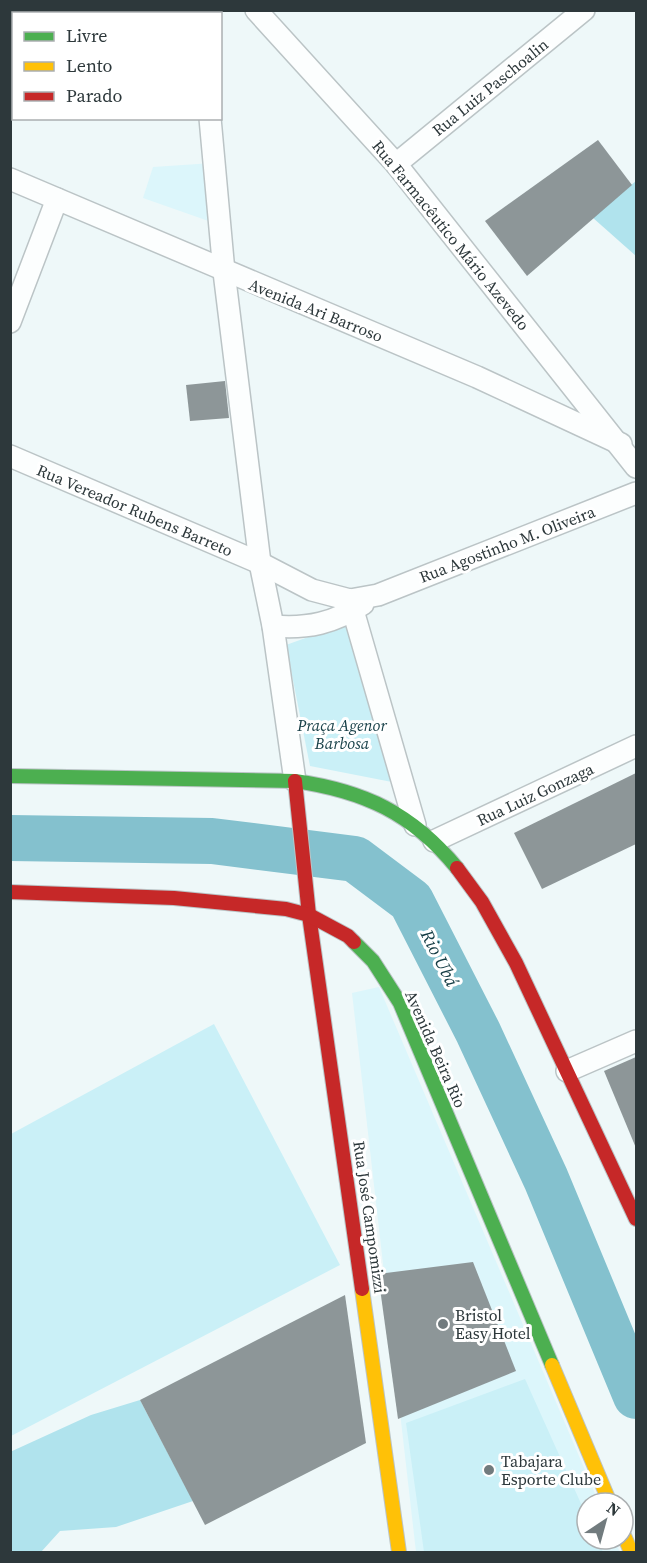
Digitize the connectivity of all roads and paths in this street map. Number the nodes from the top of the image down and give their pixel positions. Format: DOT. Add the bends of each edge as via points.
graph roads {
  1 [pos="256,10"];
  2 [pos="584,10"];
  3 [pos="210,120"];
  4 [pos="396,164"];
  5 [pos="10,179"];
  6 [pos="57,199"];
  7 [pos="224,272"];
  8 [pos="10,322"];
  9 [pos="621,444"];
  10 [pos="10,456"];
  11 [pos="636,467"];
  12 [pos="636,494"];
  13 [pos="260,563"];
  14 [pos="351,606"];
  15 [pos="273,626"];
  16 [pos="636,746"];
  17 [pos="10,776"];
  18 [pos="295,781"];
  19 [pos="416,825"];
  20 [pos="434,841"];
  21 [pos="16,897"];
  22 [pos="309,915"];
  23 [pos="636,1041"];
  24 [pos="567,1071"];
  25 [pos="636,1218"];
  26 [pos="605,1491"];
  27 [pos="399,1552"];
  1 -- 4 [label="street, Rua Farmacêutico Mário Azevedo"];
  2 -- 4 [label="street, Rua Luiz Paschoalin"];
  3 -- 7 [label="street"];
  4 -- 9 [label="street, Rua Farmacêutico Mário Azevedo"];
  5 -- 6 [label="street, Avenida Ari Barroso"];
  6 -- 7 [label="street, Avenida Ari Barroso"];
  6 -- 8 [label="street"];
  7 -- 9 [label="street, Avenida Ari Barroso" via="455,368"];
  7 -- 13 [label="street"];
  9 -- 11 [label="street, Rua Farmacêutico Mário Azevedo"];
  10 -- 13 [label="street, Rua Vereador Rubens Barreto"];
  12 -- 14 [label="street, Rua Agostinho M. Oliveira"];
  13 -- 14 [label="street, Rua Vereador Rubens Barreto"];
  13 -- 15 [label="street"];
  14 -- 15 [label="street, Rua Agostinho M. Oliveira" via="315,627"];
  14 -- 19 [label="street"];
  15 -- 18 [label="street"];
  16 -- 20 [label="street, Rua Luiz Gonzaga"];
  17 -- 18 [label="main road"];
  18 -- 19 [label="main road" via="337,788"];
  18 -- 22 [label="main road, Rua José Campomizzi"];
  19 -- 20 [label="main road"];
  20 -- 24 [label="main road" via="477,896 520,970"];
  21 -- 22 [label="main road, Avenida Beira Rio" via="174,898 286,909"];
  22 -- 26 [label="main road, Avenida Beira Rio" via="348,936 373,961 400,1002"];
  22 -- 27 [label="main road, Rua José Campomizzi"];
  23 -- 24 [label="street"];
  24 -- 25 [label="main road"];
}
